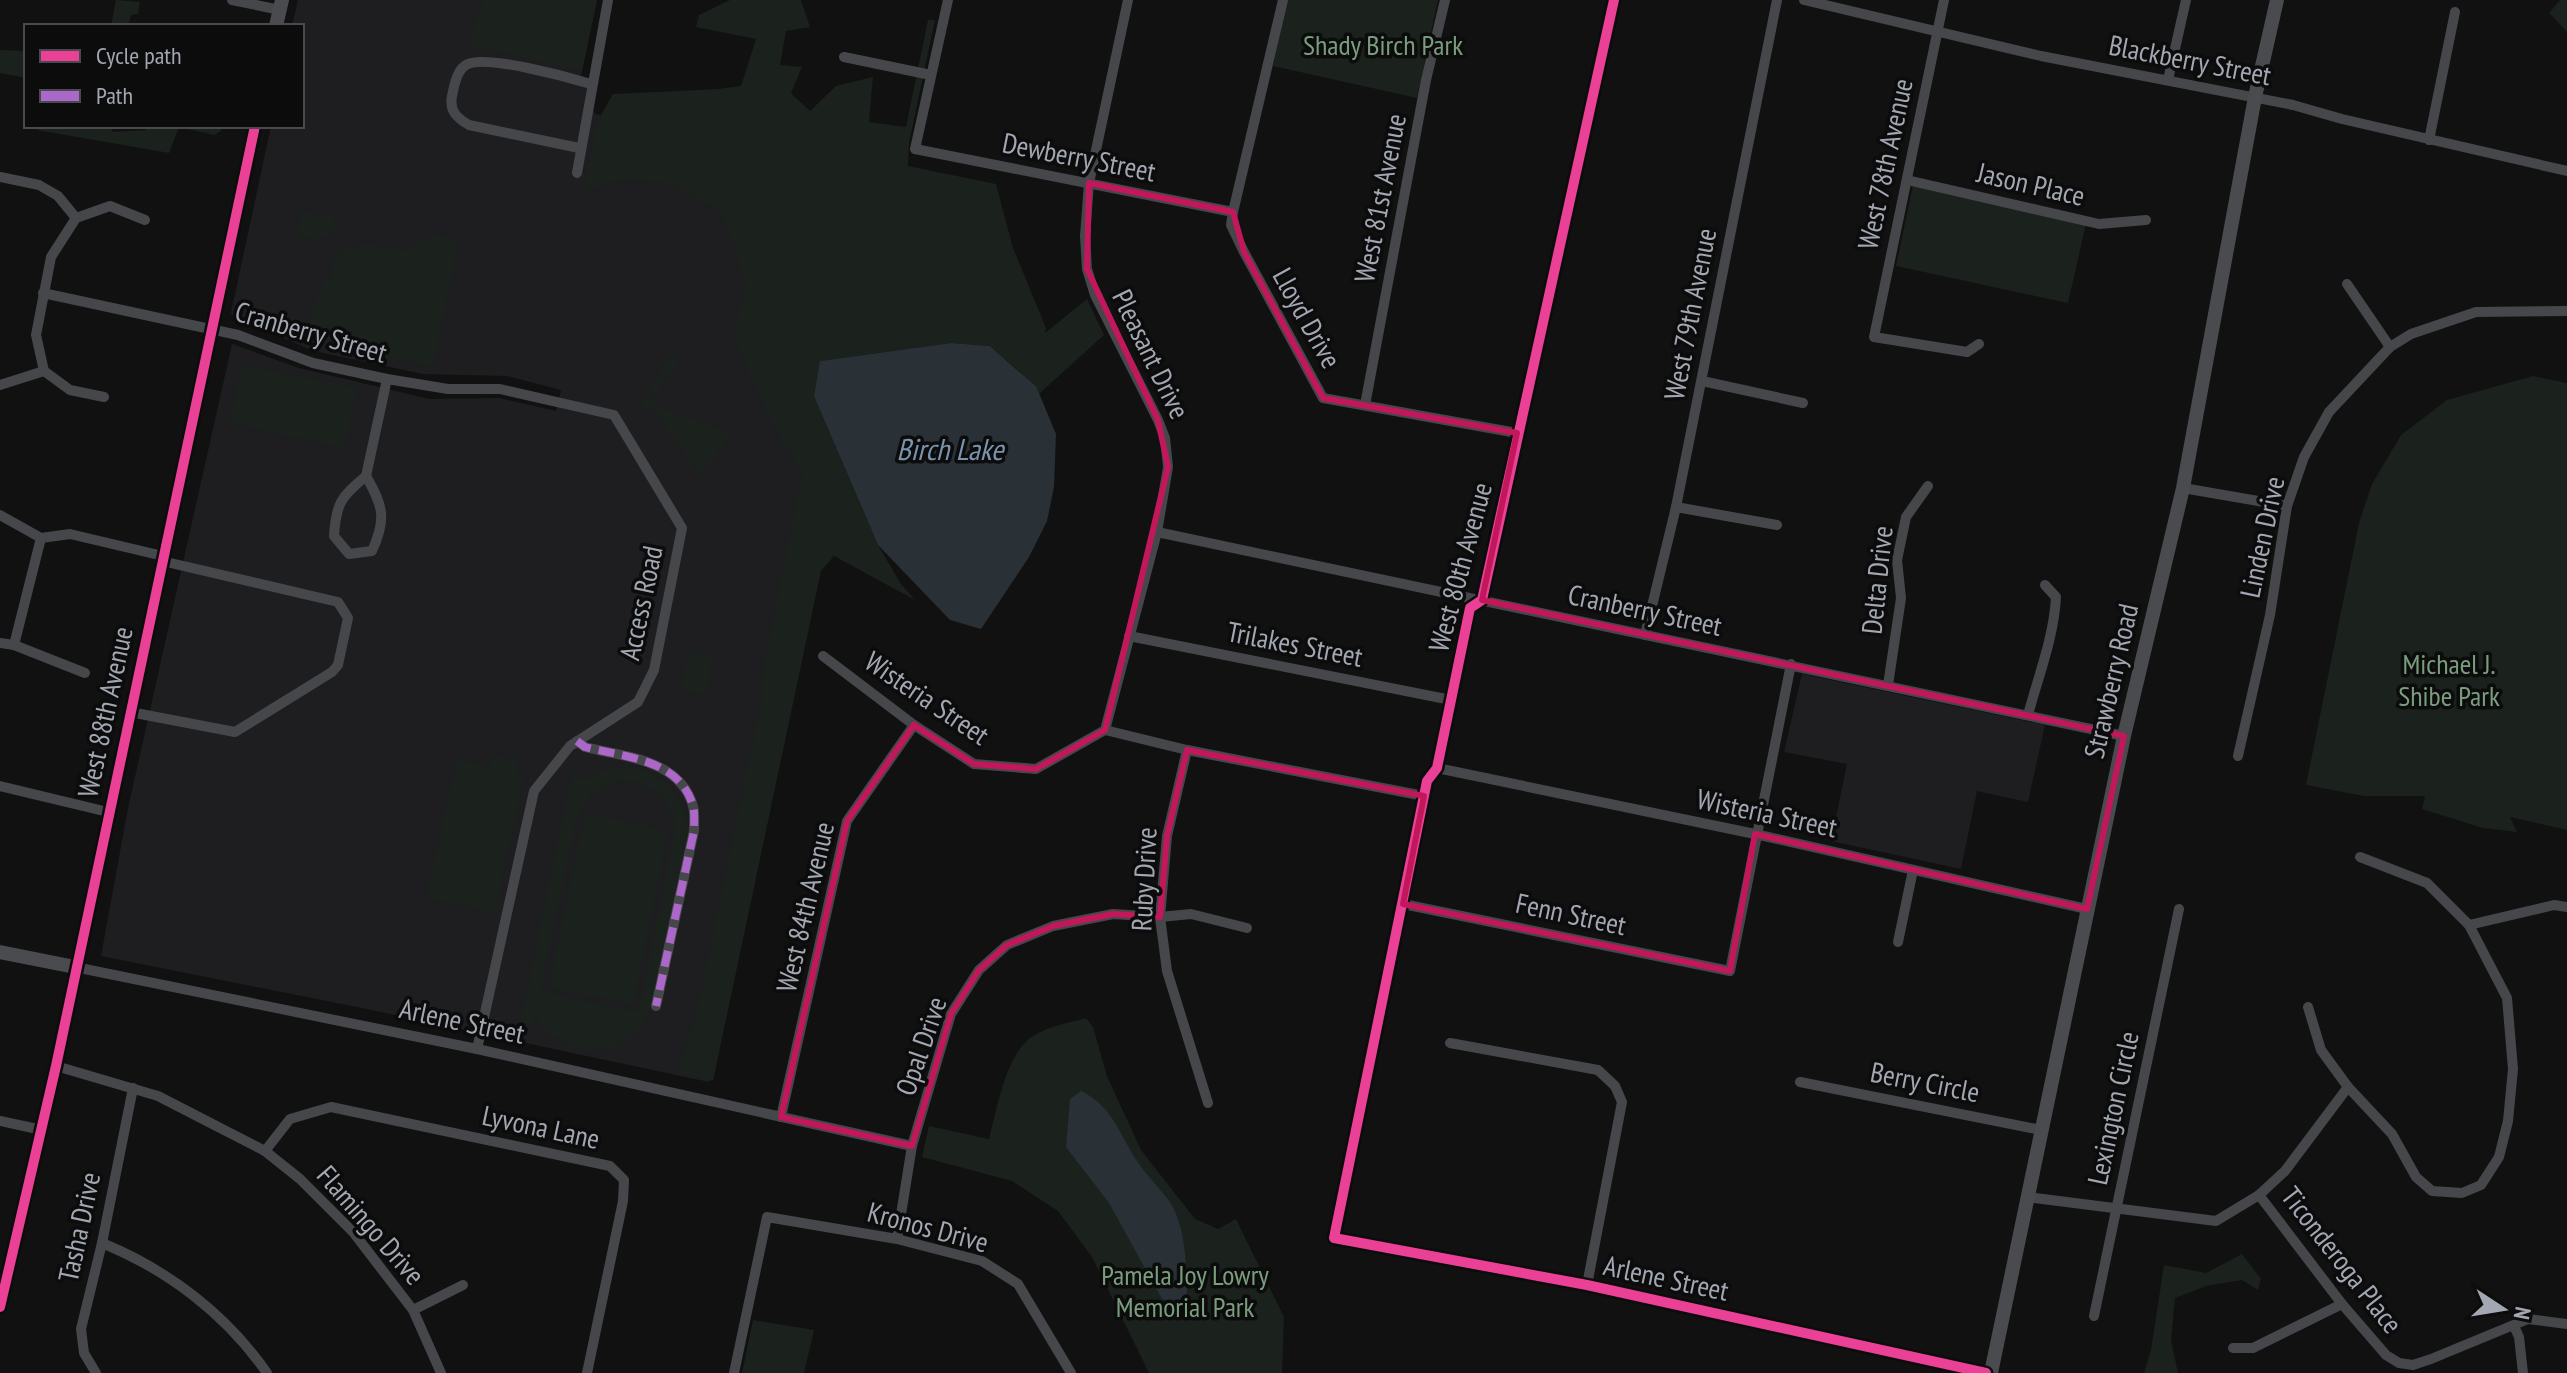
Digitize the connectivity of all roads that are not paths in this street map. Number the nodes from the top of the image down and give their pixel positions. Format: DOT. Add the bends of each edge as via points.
graph roads {
  1 [pos="232,0"];
  2 [pos="608,0"];
  3 [pos="948,0"];
  4 [pos="1128,0"];
  5 [pos="1283,0"];
  6 [pos="1445,0"];
  7 [pos="1614,0"];
  8 [pos="1777,0"];
  9 [pos="1804,0"];
  10 [pos="1944,0"];
  11 [pos="2186,0"];
  12 [pos="2277,0"];
  13 [pos="281,5"];
  14 [pos="2455,12"];
  15 [pos="1937,31"];
  16 [pos="844,57"];
  17 [pos="931,75"];
  18 [pos="2168,80"];
  19 [pos="591,84"];
  20 [pos="2255,97"];
  21 [pos="255,128"];
  22 [pos="2429,140"];
  23 [pos="579,148"];
  24 [pos="2567,171"];
  25 [pos="577,173"];
  26 [pos="0,177"];
  27 [pos="1907,180"];
  28 [pos="1089,183"];
  29 [pos="1233,212"];
  30 [pos="76,218"];
  31 [pos="145,220"];
  32 [pos="2146,220"];
  33 [pos="2347,284"];
  34 [pos="43,293"];
  35 [pos="2567,311"];
  36 [pos="211,330"];
  37 [pos="1979,344"];
  38 [pos="2390,347"];
  39 [pos="44,371"];
  40 [pos="387,379"];
  41 [pos="1702,381"];
  42 [pos="0,385"];
  43 [pos="104,397"];
  44 [pos="1803,403"];
  45 [pos="1365,405"];
  46 [pos="614,415"];
  47 [pos="1517,433"];
  48 [pos="366,476"];
  49 [pos="1928,486"];
  50 [pos="2183,488"];
  51 [pos="2287,506"];
  52 [pos="1676,507"];
  53 [pos="0,515"];
  54 [pos="1777,525"];
  55 [pos="1157,532"];
  56 [pos="41,538"];
  57 [pos="162,559"];
  58 [pos="2045,585"];
  59 [pos="1482,600"];
  60 [pos="1645,635"];
  61 [pos="1129,636"];
  62 [pos="0,643"];
  63 [pos="14,645"];
  64 [pos="823,656"];
  65 [pos="1791,664"];
  66 [pos="85,673"];
  67 [pos="1888,685"];
  68 [pos="1451,700"];
  69 [pos="130,712"];
  70 [pos="2028,715"];
  71 [pos="914,725"];
  72 [pos="1105,730"];
  73 [pos="2124,736"];
  74 [pos="577,741"];
  75 [pos="1187,750"];
  76 [pos="2238,756"];
  77 [pos="1437,768"];
  78 [pos="0,786"];
  79 [pos="1424,796"];
  80 [pos="108,812"];
  81 [pos="1755,834"];
  82 [pos="2360,857"];
  83 [pos="1913,870"];
  84 [pos="1403,904"];
  85 [pos="2567,907"];
  86 [pos="2087,909"];
  87 [pos="2179,909"];
  88 [pos="1160,917"];
  89 [pos="2469,925"];
  90 [pos="1247,928"];
  91 [pos="1898,942"];
  92 [pos="0,952"];
  93 [pos="75,967"];
  94 [pos="656,1006"];
  95 [pos="2308,1007"];
  96 [pos="1450,1043"];
  97 [pos="477,1049"];
  98 [pos="56,1066"];
  99 [pos="1800,1082"];
  100 [pos="2348,1087"];
  101 [pos="133,1088"];
  102 [pos="1208,1103"];
  103 [pos="781,1117"];
  104 [pos="0,1121"];
  105 [pos="42,1130"];
  106 [pos="2041,1130"];
  107 [pos="912,1146"];
  108 [pos="265,1151"];
  109 [pos="2259,1195"];
  110 [pos="2027,1197"];
  111 [pos="2117,1207"];
  112 [pos="1334,1238"];
  113 [pos="897,1239"];
  114 [pos="102,1243"];
  115 [pos="3,1273"];
  116 [pos="463,1285"];
  117 [pos="1587,1285"];
  118 [pos="2342,1304"];
  119 [pos="0,1307"];
  120 [pos="413,1310"];
  121 [pos="2094,1316"];
  122 [pos="2567,1324"];
  123 [pos="2514,1326"];
  124 [pos="2233,1348"];
  125 [pos="96,1373"];
  126 [pos="267,1373"];
  127 [pos="441,1373"];
  128 [pos="587,1373"];
  129 [pos="734,1373"];
  130 [pos="1071,1373"];
  131 [pos="1989,1373"];
  132 [pos="2523,1373"];
  1 -- 13 [label="street"];
  2 -- 19 [label="street"];
  3 -- 17 [label="street"];
  4 -- 28 [label="street, Pleasant Drive"];
  5 -- 29 [label="street"];
  6 -- 45 [label="street, West 81st Avenue"];
  7 -- 47 [label="street, West 80th Avenue"];
  8 -- 41 [label="street, West 79th Avenue"];
  9 -- 15 [label="street, Blackberry Street"];
  10 -- 15 [label="street, West 78th Avenue"];
  11 -- 18 [label="street"];
  12 -- 20 [label="street, Strawberry Road"];
  14 -- 22 [label="street"];
  15 -- 18 [label="street, Blackberry Street"];
  15 -- 27 [label="street, West 78th Avenue"];
  16 -- 17 [label="street"];
  17 -- 28 [label="street, Dewberry Street" via="915,149"];
  18 -- 20 [label="street, Blackberry Street"];
  19 -- 23 [label="street"];
  19 -- 23 [label="street" via="486,60 461,69 450,105 456,118 469,125"];
  20 -- 22 [label="street, Blackberry Street"];
  20 -- 50 [label="street, Strawberry Road"];
  21 -- 36 [label="street, West 88th Avenue"];
  22 -- 24 [label="street, Blackberry Street"];
  23 -- 25 [label="street"];
  26 -- 30 [label="street" via="39,185 58,196"];
  27 -- 32 [label="street, Jason Place" via="2099,224"];
  27 -- 37 [label="street, West 78th Avenue" via="1874,337 1967,352"];
  28 -- 29 [label="street, Dewberry Street"];
  28 -- 55 [label="street, Pleasant Drive" via="1087,269 1165,438 1168,467"];
  29 -- 45 [label="street, Lloyd Drive" via="1231,225 1244,252 1323,398"];
  30 -- 31 [label="street" via="110,206"];
  30 -- 34 [label="street" via="51,257"];
  33 -- 38 [label="street"];
  34 -- 36 [label="street, Cranberry Street"];
  34 -- 39 [label="street" via="36,335"];
  35 -- 38 [label="street, Linden Drive" via="2476,312 2411,334"];
  36 -- 40 [label="street, Cranberry Street" via="313,363"];
  36 -- 57 [label="street, West 88th Avenue"];
  38 -- 51 [label="street, Linden Drive" via="2329,412 2304,457"];
  39 -- 42 [label="street"];
  39 -- 43 [label="street" via="70,390"];
  40 -- 46 [label="street, Cranberry Street" via="448,389 500,389"];
  40 -- 48 [label="street"];
  41 -- 44 [label="street"];
  41 -- 52 [label="street, West 79th Avenue"];
  45 -- 47 [label="street, Lloyd Drive"];
  46 -- 74 [label="street, Access Road" via="682,528 654,670 638,702"];
  47 -- 59 [label="street, West 80th Avenue"];
  48 -- 48 [label="street" via="381,502 383,528 372,551 349,554 334,536 336,511 344,495"];
  49 -- 67 [label="street, Delta Drive" via="1906,517 1897,560 1901,598"];
  50 -- 51 [label="street"];
  50 -- 73 [label="street, Strawberry Road"];
  51 -- 76 [label="street, Linden Drive" via="2270,615"];
  52 -- 54 [label="street"];
  52 -- 60 [label="street, West 79th Avenue"];
  53 -- 56 [label="street"];
  55 -- 59 [label="street, Cranberry Street"];
  55 -- 61 [label="street, Pleasant Drive"];
  56 -- 57 [label="street" via="70,534"];
  56 -- 63 [label="street"];
  57 -- 69 [label="street, West 88th Avenue"];
  57 -- 69 [label="street" via="338,602 346,611 348,628 332,672 235,732"];
  58 -- 70 [label="street" via="2056,597 2055,625"];
  59 -- 60 [label="street, Cranberry Street"];
  59 -- 68 [label="street, West 80th Avenue" via="1470,608"];
  60 -- 65 [label="street, Cranberry Street"];
  61 -- 68 [label="street, Trilakes Street"];
  61 -- 72 [label="street, Pleasant Drive"];
  62 -- 63 [label="street"];
  63 -- 66 [label="street"];
  64 -- 71 [label="street, Wisteria Street"];
  65 -- 67 [label="street, Cranberry Street"];
  65 -- 81 [label="street"];
  67 -- 70 [label="street, Cranberry Street"];
  68 -- 77 [label="street, West 80th Avenue"];
  69 -- 80 [label="street, West 88th Avenue"];
  70 -- 73 [label="street, Cranberry Street"];
  71 -- 72 [label="street, Wisteria Street" via="974,764 1036,769"];
  71 -- 103 [label="street, West 84th Avenue" via="847,821"];
  72 -- 75 [label="street"];
  73 -- 86 [label="street, Strawberry Road"];
  74 -- 94 [label="street" via="666,767 693,806 694,831"];
  74 -- 97 [label="street, Access Road" via="534,791"];
  75 -- 79 [label="street"];
  75 -- 88 [label="street, Ruby Drive" via="1167,836"];
  77 -- 79 [label="street, West 80th Avenue"];
  77 -- 81 [label="street, Wisteria Street"];
  78 -- 80 [label="street"];
  79 -- 84 [label="street, West 80th Avenue"];
  80 -- 93 [label="street, West 88th Avenue"];
  81 -- 83 [label="street, Wisteria Street"];
  81 -- 84 [label="street, Fenn Street" via="1730,971"];
  82 -- 89 [label="street" via="2427,883"];
  83 -- 86 [label="street, Wisteria Street"];
  83 -- 91 [label="street"];
  84 -- 112 [label="street, West 80th Avenue"];
  85 -- 89 [label="street" via="2554,905"];
  86 -- 106 [label="street, Strawberry Road"];
  87 -- 111 [label="street, Lexington Circle"];
  88 -- 90 [label="street, Opal Drive" via="1191,914"];
  88 -- 102 [label="street, Ruby Drive" via="1167,971"];
  88 -- 107 [label="street, Opal Drive" via="1113,914 1053,926 1007,945 979,970 951,1014"];
  89 -- 100 [label="street" via="2507,998 2513,1069 2499,1157 2481,1185 2462,1193 2432,1191 2416,1177 2392,1134"];
  92 -- 93 [label="street, Arlene Street"];
  93 -- 97 [label="street, Arlene Street"];
  93 -- 98 [label="street, West 88th Avenue"];
  95 -- 100 [label="street" via="2321,1050"];
  96 -- 117 [label="street" via="1598,1070 1615,1086 1622,1102"];
  97 -- 103 [label="street, Arlene Street"];
  98 -- 101 [label="street, Flamingo Drive"];
  98 -- 105 [label="street, West 88th Avenue"];
  99 -- 106 [label="street, Berry Circle"];
  100 -- 109 [label="street" via="2285,1171"];
  101 -- 108 [label="street, Flamingo Drive"];
  101 -- 114 [label="street, Tasha Drive"];
  103 -- 107 [label="street, Arlene Street"];
  104 -- 105 [label="street"];
  105 -- 115 [label="street, West 88th Avenue"];
  106 -- 110 [label="street, Strawberry Road"];
  107 -- 113 [label="street, Opal Drive"];
  108 -- 120 [label="street, Flamingo Drive" via="353,1232"];
  108 -- 128 [label="street, Lyvona Lane" via="290,1119 331,1107 610,1166 624,1180 623,1201"];
  109 -- 111 [label="street" via="2216,1221"];
  109 -- 118 [label="street, Ticonderoga Place"];
  110 -- 111 [label="street"];
  110 -- 131 [label="street, Strawberry Road"];
  111 -- 121 [label="street, Lexington Circle"];
  112 -- 117 [label="street, Arlene Street"];
  113 -- 129 [label="street, Kronos Drive" via="767,1217"];
  113 -- 130 [label="street, Kronos Drive" via="982,1261 1018,1284"];
  114 -- 125 [label="street, Tasha Drive" via="81,1329 84,1353"];
  114 -- 126 [label="street" via="176,1281 252,1352"];
  115 -- 119 [label="street, West 88th Avenue"];
  116 -- 120 [label="street"];
  117 -- 131 [label="street, Arlene Street"];
  118 -- 123 [label="street, Ticonderoga Place" via="2386,1355 2413,1365"];
  118 -- 124 [label="street" via="2253,1348"];
  120 -- 127 [label="street, Flamingo Drive"];
  122 -- 123 [label="street, Ticonderoga Place" via="2528,1319"];
  123 -- 132 [label="street"];
}
